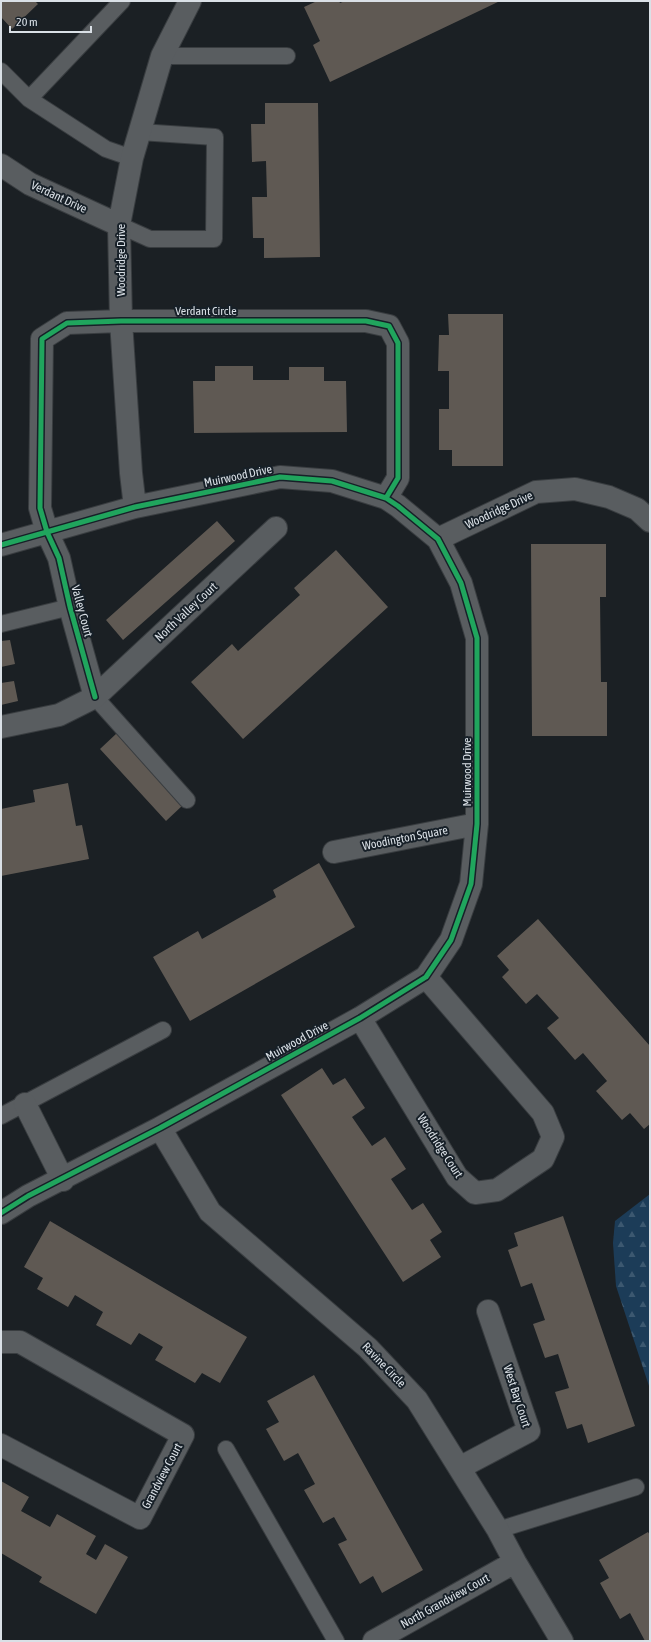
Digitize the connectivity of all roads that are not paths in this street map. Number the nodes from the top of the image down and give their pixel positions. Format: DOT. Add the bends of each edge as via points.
graph roads {
  1 [pos="122,1"];
  2 [pos="190,1"];
  3 [pos="162,56"];
  4 [pos="287,56"];
  5 [pos="1,71"];
  6 [pos="30,98"];
  7 [pos="140,132"];
  8 [pos="132,158"];
  9 [pos="1,165"];
  10 [pos="119,225"];
  11 [pos="121,321"];
  12 [pos="386,498"];
  13 [pos="135,507"];
  14 [pos="650,521"];
  15 [pos="276,528"];
  16 [pos="47,532"];
  17 [pos="438,539"];
  18 [pos="1,544"];
  19 [pos="70,607"];
  20 [pos="1,624"];
  21 [pos="95,696"];
  22 [pos="1,727"];
  23 [pos="187,800"];
  24 [pos="477,824"];
  25 [pos="334,852"];
  26 [pos="426,977"];
  27 [pos="360,1018"];
  28 [pos="162,1030"];
  29 [pos="25,1104"];
  30 [pos="1,1116"];
  31 [pos="160,1128"];
  32 [pos="63,1180"];
  33 [pos="1,1213"];
  34 [pos="488,1311"];
  35 [pos="1,1342"];
  36 [pos="1,1445"];
  37 [pos="226,1449"];
  38 [pos="460,1467"];
  39 [pos="636,1487"];
  40 [pos="498,1530"];
  41 [pos="515,1562"];
  42 [pos="336,1641"];
  43 [pos="374,1641"];
  44 [pos="562,1641"];
  1 -- 6 [label="lane"];
  2 -- 3 [label="street, Woodridge Drive"];
  3 -- 4 [label="lane"];
  3 -- 7 [label="street, Woodridge Drive"];
  5 -- 6 [label="lane"];
  6 -- 8 [label="lane" via="106,149"];
  7 -- 8 [label="street, Woodridge Drive"];
  7 -- 10 [label="lane" via="215,137 214,239 150,239"];
  8 -- 10 [label="street, Woodridge Drive"];
  9 -- 10 [label="street, Verdant Drive" via="30,184"];
  10 -- 11 [label="street, Woodridge Drive"];
  11 -- 12 [label="street, Verdant Circle" via="366,321 389,326 398,343 398,478"];
  11 -- 13 [label="street, Woodridge Drive"];
  11 -- 16 [label="street, Verdant Circle" via="67,323 42,338 40,508"];
  12 -- 13 [label="street, Muirwood Drive" via="332,482 280,477"];
  12 -- 17 [label="street, Muirwood Drive"];
  13 -- 16 [label="street, Muirwood Drive"];
  14 -- 17 [label="street, Woodridge Drive" via="637,509 609,497 575,489 536,492"];
  15 -- 21 [label="street, North Valley Court"];
  16 -- 18 [label="street, Muirwood Drive"];
  16 -- 19 [label="street, Valley Court" via="59,558"];
  17 -- 24 [label="street, Muirwood Drive" via="461,583 476,638"];
  19 -- 20 [label="lane"];
  19 -- 21 [label="street, Valley Court"];
  21 -- 22 [label="street, North Valley Court" via="58,715"];
  21 -- 23 [label="lane"];
  24 -- 25 [label="street, Woodington Square"];
  24 -- 26 [label="street, Muirwood Drive" via="471,884 451,940"];
  26 -- 27 [label="street, Muirwood Drive"];
  26 -- 27 [label="street, Woodridge Court" via="543,1113 553,1137 543,1159 497,1190 476,1193 457,1177"];
  27 -- 31 [label="street, Muirwood Drive"];
  28 -- 29 [label="lane"];
  29 -- 30 [label="lane"];
  29 -- 32 [label="street"];
  31 -- 32 [label="street, Muirwood Drive"];
  31 -- 38 [label="street, Ravine Circle" via="210,1212 368,1348 417,1400"];
  32 -- 33 [label="street, Muirwood Drive" via="28,1196"];
  34 -- 38 [label="street, West Bay Court" via="529,1431"];
  35 -- 36 [label="street, Grandview Court" via="20,1342 183,1435 140,1518"];
  37 -- 42 [label="lane"];
  38 -- 40 [label="street, Ravine Circle"];
  39 -- 40 [label="lane"];
  40 -- 41 [label="street, Ravine Circle"];
  41 -- 43 [label="street, North Grandview Court"];
  41 -- 44 [label="street, Ravine Circle"];
}
